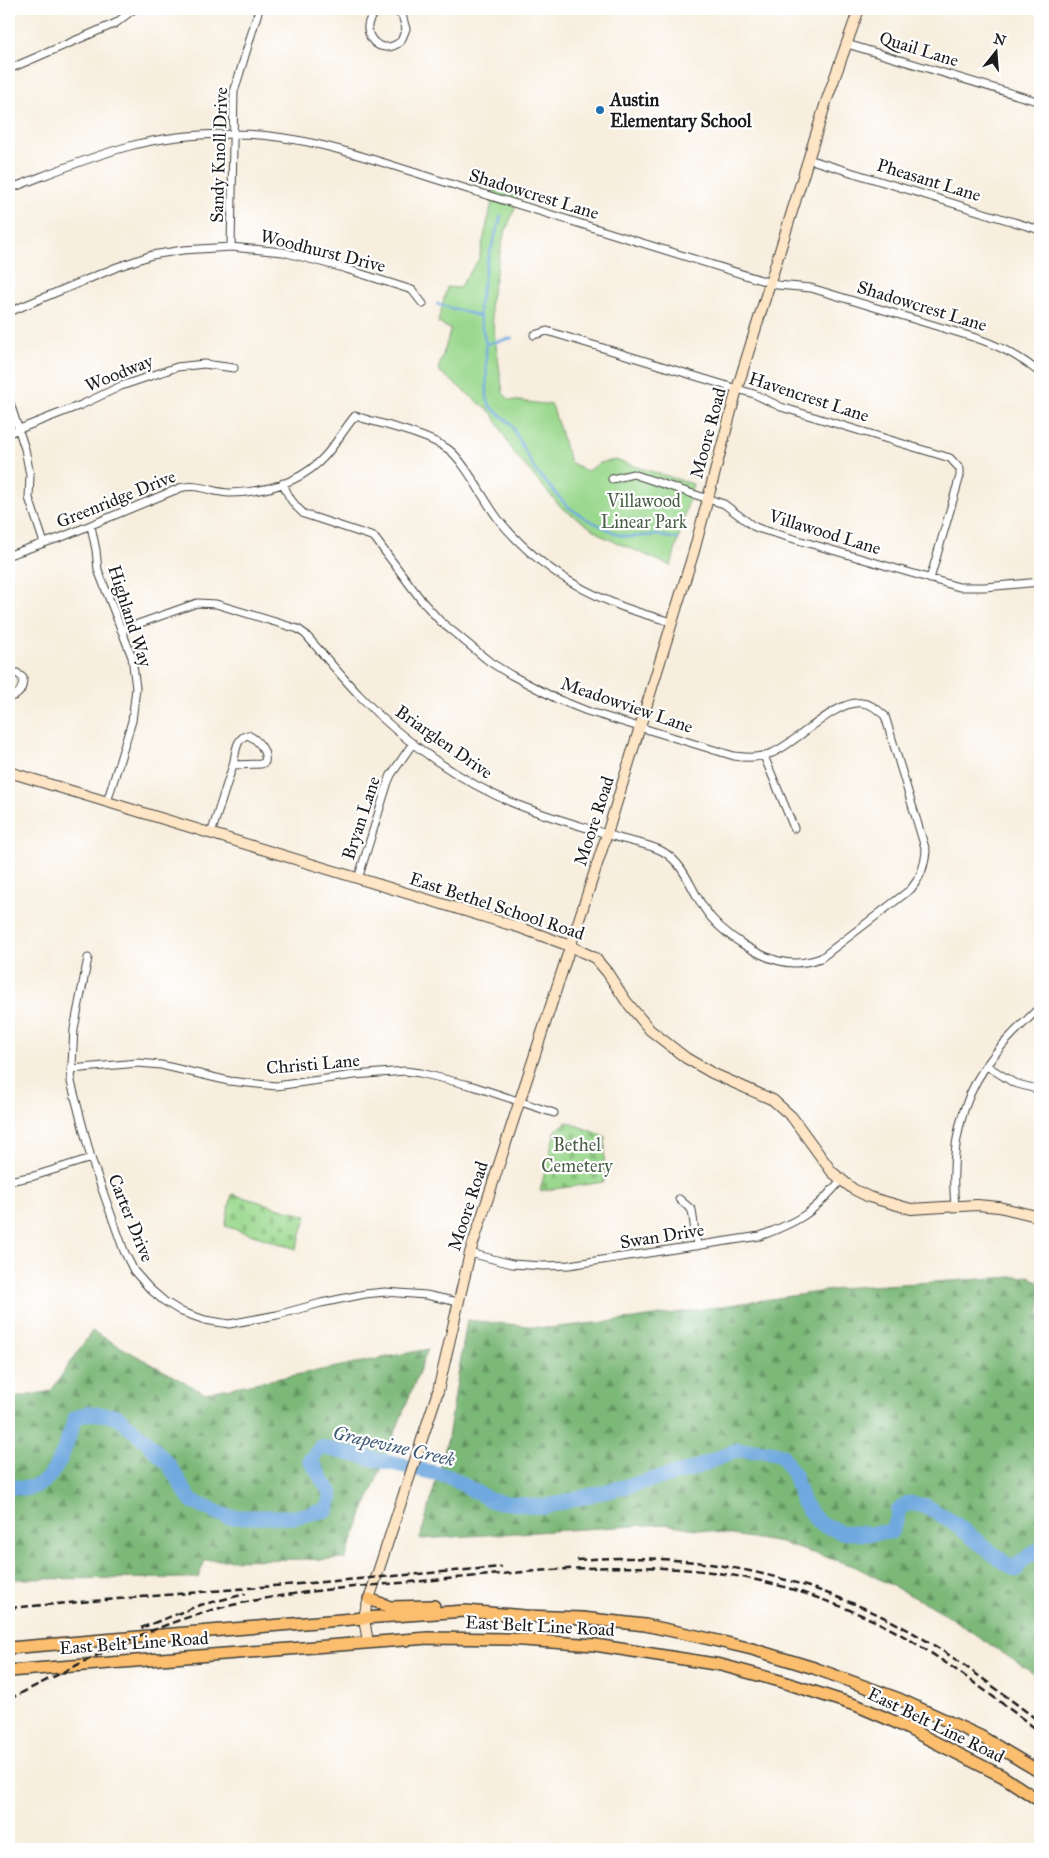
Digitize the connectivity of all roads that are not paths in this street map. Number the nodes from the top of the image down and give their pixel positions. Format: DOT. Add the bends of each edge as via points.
graph roads {
  1 [pos="134,9"];
  2 [pos="260,9"];
  3 [pos="380,9"];
  4 [pos="390,9"];
  5 [pos="859,9"];
  6 [pos="847,44"];
  7 [pos="9,69"];
  8 [pos="1040,102"];
  9 [pos="233,134"];
  10 [pos="808,160"];
  11 [pos="9,173"];
  12 [pos="12,188"];
  13 [pos="1040,230"];
  14 [pos="231,246"];
  15 [pos="770,282"];
  16 [pos="424,304"];
  17 [pos="9,312"];
  18 [pos="534,335"];
  19 [pos="234,368"];
  20 [pos="1040,372"];
  21 [pos="737,389"];
  22 [pos="9,400"];
  23 [pos="19,430"];
  24 [pos="9,433"];
  25 [pos="612,479"];
  26 [pos="283,483"];
  27 [pos="707,498"];
  28 [pos="91,526"];
  29 [pos="44,543"];
  30 [pos="9,555"];
  31 [pos="930,580"];
  32 [pos="1040,582"];
  33 [pos="672,622"];
  34 [pos="121,630"];
  35 [pos="9,672"];
  36 [pos="9,697"];
  37 [pos="640,727"];
  38 [pos="413,743"];
  39 [pos="764,756"];
  40 [pos="234,765"];
  41 [pos="9,772"];
  42 [pos="107,802"];
  43 [pos="794,828"];
  44 [pos="212,834"];
  45 [pos="607,834"];
  46 [pos="926,851"];
  47 [pos="358,879"];
  48 [pos="570,946"];
  49 [pos="88,958"];
  50 [pos="1040,1007"];
  51 [pos="986,1066"];
  52 [pos="71,1069"];
  53 [pos="1040,1090"];
  54 [pos="521,1100"];
  55 [pos="554,1113"];
  56 [pos="91,1158"];
  57 [pos="841,1180"];
  58 [pos="9,1181"];
  59 [pos="680,1199"];
  60 [pos="955,1207"];
  61 [pos="1040,1217"];
  62 [pos="697,1246"];
  63 [pos="470,1252"];
  64 [pos="458,1302"];
  65 [pos="369,1599"];
  66 [pos="465,1611"];
  67 [pos="364,1618"];
  68 [pos="368,1643"];
  69 [pos="9,1648"];
  70 [pos="9,1671"];
  71 [pos="865,1686"];
  72 [pos="858,1706"];
  73 [pos="1040,1772"];
  74 [pos="1040,1801"];
  1 -- 7 [label="street" via="116,23"];
  2 -- 9 [label="street, Sandy Knoll Drive" via="234,92"];
  3 -- 4 [label="street" via="368,22 368,32 378,45 388,47 401,41 406,29 402,15"];
  5 -- 6 [label="street, Moore Road"];
  6 -- 8 [label="street, Quail Lane"];
  6 -- 10 [label="street, Moore Road"];
  9 -- 12 [label="street, Shadowcrest Lane" via="198,135 130,146 86,159"];
  9 -- 14 [label="street, Sandy Knoll Drive"];
  9 -- 15 [label="street, Shadowcrest Lane" via="258,134 316,144"];
  10 -- 13 [label="street, Pheasant Lane"];
  10 -- 15 [label="street, Moore Road"];
  11 -- 12 [label="street"];
  14 -- 16 [label="street, Woodhurst Drive" via="283,252 340,267 412,290"];
  14 -- 17 [label="street, Woodhurst Drive" via="152,255"];
  15 -- 20 [label="street, Shadowcrest Lane" via="811,288 994,344"];
  15 -- 21 [label="street, Moore Road"];
  18 -- 21 [label="street, Havencrest Lane" via="547,331"];
  19 -- 23 [label="street, Woodway" via="204,364 177,367 121,386"];
  21 -- 27 [label="street, Moore Road"];
  21 -- 31 [label="street, Havencrest Lane" via="781,406 950,458 956,463 960,476"];
  22 -- 23 [label="street"];
  23 -- 24 [label="street, Woodway"];
  23 -- 29 [label="street" via="29,464 29,498"];
  25 -- 27 [label="street, Villawood Lane" via="633,474"];
  26 -- 28 [label="street, Greenridge Drive" via="258,491 227,493 191,485"];
  26 -- 33 [label="street, Greenridge Drive" via="324,457 355,416 433,440 449,449 499,520 523,546 548,566 588,592"];
  26 -- 37 [label="street, Meadowview Lane" via="295,508 304,514 374,537 440,621 490,662 557,699"];
  27 -- 31 [label="street, Villawood Lane" via="731,508 760,529"];
  27 -- 33 [label="street, Moore Road"];
  28 -- 29 [label="street, Greenridge Drive"];
  28 -- 34 [label="street, Highland Way" via="98,570"];
  29 -- 30 [label="street, Greenridge Drive"];
  31 -- 32 [label="street, Villawood Lane" via="959,587"];
  33 -- 37 [label="street, Moore Road"];
  34 -- 38 [label="street, Briarglen Drive" via="197,603 216,604 298,630 360,697"];
  34 -- 42 [label="street, Highland Way" via="132,657 135,707"];
  35 -- 36 [label="street" via="23,678 19,693"];
  37 -- 39 [label="street, Meadowview Lane" via="734,756"];
  37 -- 45 [label="street, Moore Road"];
  38 -- 45 [label="street, Briarglen Drive" via="501,797"];
  38 -- 47 [label="street, Bryan Lane" via="391,774"];
  39 -- 43 [label="street"];
  39 -- 46 [label="street, Meadowview Lane" via="844,706 861,702 876,708 885,716"];
  40 -- 40 [label="street" via="239,740 243,736 252,737 263,748 266,756 263,763"];
  40 -- 44 [label="street"];
  41 -- 42 [label="street, East Bethel School Road"];
  42 -- 44 [label="street, East Bethel School Road"];
  44 -- 47 [label="street, East Bethel School Road"];
  45 -- 46 [label="street, Briarglen Drive" via="661,850 682,870 707,913 732,938 752,950 793,964 821,958 911,888 922,873"];
  45 -- 48 [label="street, Moore Road"];
  47 -- 48 [label="street, East Bethel School Road"];
  48 -- 54 [label="street, Moore Road"];
  48 -- 57 [label="street, East Bethel School Road" via="595,958 639,1018 666,1043 712,1073 773,1100 792,1117"];
  49 -- 52 [label="street, Carter Drive" via="74,1030"];
  50 -- 51 [label="street"];
  51 -- 53 [label="street" via="1014,1083"];
  51 -- 60 [label="street" via="959,1124 953,1181"];
  52 -- 54 [label="street, Christi Lane" via="138,1063 161,1065 229,1081 276,1086 405,1071"];
  52 -- 56 [label="street, Carter Drive" via="70,1082"];
  54 -- 55 [label="street, Christi Lane"];
  54 -- 63 [label="street, Moore Road"];
  56 -- 58 [label="street"];
  56 -- 64 [label="street, Carter Drive" via="134,1271 150,1290 182,1312 229,1324 385,1292 426,1295"];
  57 -- 60 [label="street, East Bethel School Road" via="870,1197 911,1209"];
  57 -- 62 [label="street, Swan Drive" via="822,1203 787,1226 760,1236"];
  59 -- 62 [label="street" via="692,1210"];
  60 -- 61 [label="street, East Bethel School Road" via="999,1207"];
  62 -- 63 [label="street, Swan Drive" via="569,1265 512,1264"];
  63 -- 64 [label="street, Moore Road"];
  64 -- 65 [label="street, Moore Road" via="438,1391"];
  65 -- 66 [label="main road" via="390,1607 437,1606"];
  65 -- 67 [label="street, Moore Road"];
  66 -- 67 [label="main road, East Belt Line Road"];
  66 -- 71 [label="main road, East Belt Line Road" via="645,1625 752,1648"];
  67 -- 68 [label="street, Moore Road"];
  67 -- 69 [label="main road, East Belt Line Road"];
  68 -- 70 [label="main road, East Belt Line Road"];
  68 -- 72 [label="main road, East Belt Line Road" via="428,1638 595,1644 721,1665"];
  71 -- 72 [label="main road"];
  71 -- 73 [label="main road, East Belt Line Road" via="980,1736"];
  72 -- 74 [label="main road, East Belt Line Road" via="1002,1776"];
}
